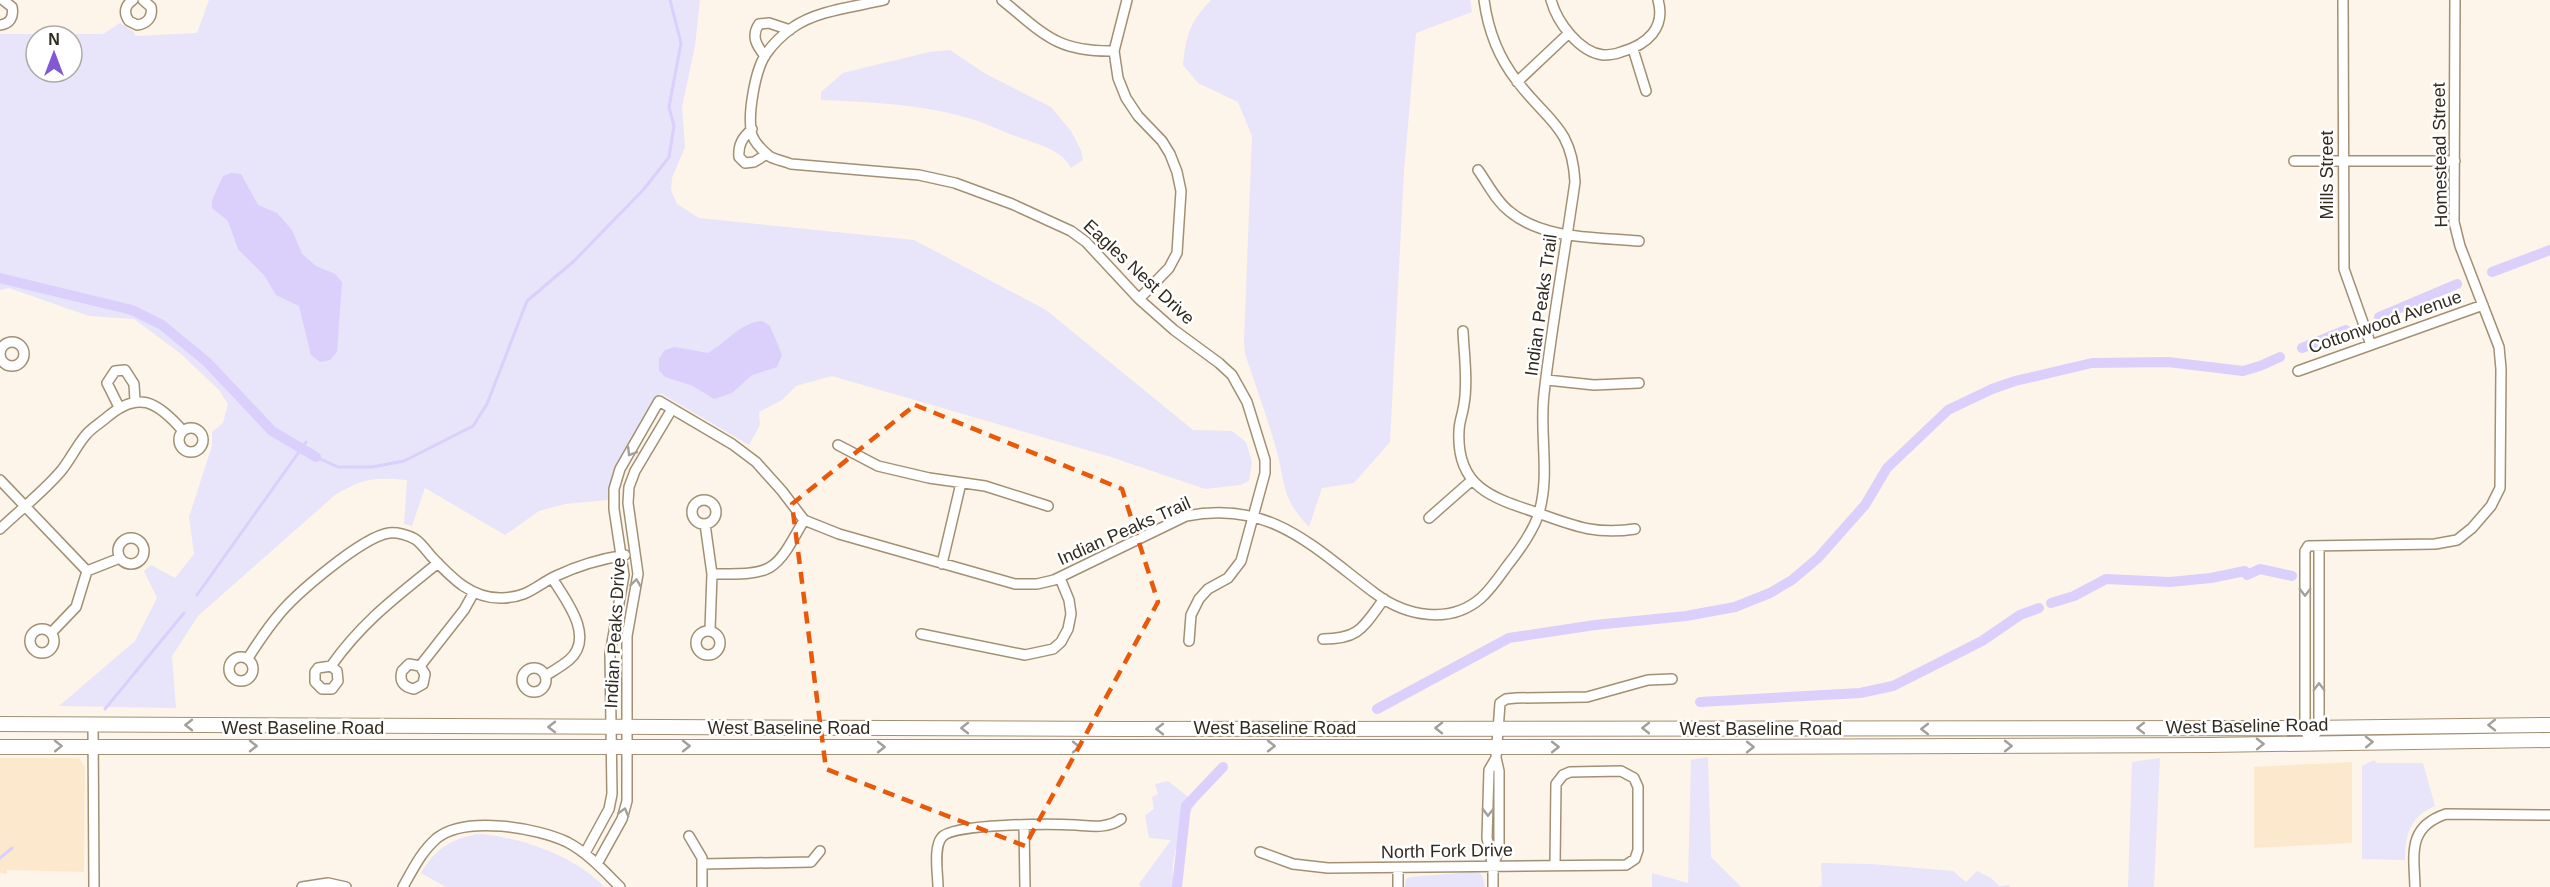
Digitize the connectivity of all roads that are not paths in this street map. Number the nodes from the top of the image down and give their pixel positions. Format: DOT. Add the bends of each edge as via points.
graph roads {
  1 [pos="5,0"];
  2 [pos="134,0"];
  3 [pos="144,0"];
  4 [pos="884,0"];
  5 [pos="1003,0"];
  6 [pos="1127,0"];
  7 [pos="1484,0"];
  8 [pos="1551,0"];
  9 [pos="1658,0"];
  10 [pos="2343,0"];
  11 [pos="2455,0"];
  12 [pos="0,25"];
  13 [pos="790,30"];
  14 [pos="1569,33"];
  15 [pos="1633,49"];
  16 [pos="1114,51"];
  17 [pos="765,56"];
  18 [pos="1518,82"];
  19 [pos="1646,91"];
  20 [pos="752,129"];
  21 [pos="767,154"];
  22 [pos="2294,161"];
  23 [pos="2344,161"];
  24 [pos="2456,161"];
  25 [pos="1478,170"];
  26 [pos="1568,234"];
  27 [pos="1639,241"];
  28 [pos="1139,299"];
  29 [pos="2483,305"];
  30 [pos="1463,331"];
  31 [pos="2371,345"];
  32 [pos="2298,370"];
  33 [pos="1547,380"];
  34 [pos="1640,383"];
  35 [pos="135,400"];
  36 [pos="119,407"];
  37 [pos="672,409"];
  38 [pos="183,431"];
  39 [pos="838,445"];
  40 [pos="0,480"];
  41 [pos="1471,481"];
  42 [pos="961,483"];
  43 [pos="24,506"];
  44 [pos="1048,506"];
  45 [pos="1539,514"];
  46 [pos="1253,516"];
  47 [pos="1429,518"];
  48 [pos="804,520"];
  49 [pos="705,524"];
  50 [pos="0,529"];
  51 [pos="1635,529"];
  52 [pos="2319,546"];
  53 [pos="637,554"];
  54 [pos="622,556"];
  55 [pos="120,558"];
  56 [pos="438,563"];
  57 [pos="942,564"];
  58 [pos="87,572"];
  59 [pos="712,574"];
  60 [pos="552,578"];
  61 [pos="1060,578"];
  62 [pos="473,594"];
  63 [pos="1383,599"];
  64 [pos="710,630"];
  65 [pos="51,633"];
  66 [pos="921,634"];
  67 [pos="1323,639"];
  68 [pos="1189,641"];
  69 [pos="248,658"];
  70 [pos="331,666"];
  71 [pos="420,666"];
  72 [pos="545,676"];
  73 [pos="1672,679"];
  74 [pos="0,724"];
  75 [pos="93,724"];
  76 [pos="2550,725"];
  77 [pos="610,727"];
  78 [pos="627,727"];
  79 [pos="1497,728"];
  80 [pos="2312,728"];
  81 [pos="1949,729"];
  82 [pos="2550,740"];
  83 [pos="2310,743"];
  84 [pos="94,746"];
  85 [pos="610,746"];
  86 [pos="627,746"];
  87 [pos="1950,746"];
  88 [pos="0,747"];
  89 [pos="1496,753"];
  90 [pos="2550,815"];
  91 [pos="1120,819"];
  92 [pos="1024,826"];
  93 [pos="689,836"];
  94 [pos="820,851"];
  95 [pos="1260,852"];
  96 [pos="585,854"];
  97 [pos="597,864"];
  98 [pos="702,864"];
  99 [pos="1555,864"];
  100 [pos="1493,867"];
  101 [pos="1398,868"];
  102 [pos="94,887"];
  103 [pos="302,887"];
  104 [pos="346,887"];
  105 [pos="403,887"];
  106 [pos="620,887"];
  107 [pos="702,887"];
  108 [pos="938,887"];
  109 [pos="1025,887"];
  110 [pos="1398,887"];
  111 [pos="1493,887"];
  112 [pos="2415,887"];
  1 -- 12 [label="street" via="12,7 13,16"];
  2 -- 3 [label="street" via="125,13 137,25 151,16"];
  4 -- 13 [label="street" via="815,17"];
  5 -- 16 [label="street" via="1054,42 1088,51"];
  6 -- 16 [label="street"];
  7 -- 18 [label="street, Indian Peaks Trail" via="1492,37"];
  8 -- 14 [label="street"];
  9 -- 15 [label="street" via="1660,22 1655,33"];
  10 -- 23 [label="street, Mills Street"];
  11 -- 24 [label="street, Homestead Street"];
  13 -- 17 [label="street"];
  13 -- 17 [label="street" via="759,24 754,37"];
  14 -- 15 [label="street" via="1604,55"];
  14 -- 18 [label="street"];
  15 -- 19 [label="street"];
  16 -- 28 [label="street" via="1126,98 1170,154 1181,191 1177,253 1169,268"];
  17 -- 20 [label="street" via="754,91"];
  18 -- 26 [label="street, Indian Peaks Trail" via="1553,119 1570,149 1575,182"];
  20 -- 21 [label="street"];
  20 -- 21 [label="street" via="738,148 739,158 745,163 754,162"];
  21 -- 28 [label="street, Eagles Nest Drive" via="791,164 919,175 955,183 1012,204 1079,237"];
  22 -- 23 [label="street"];
  23 -- 24 [label="street"];
  23 -- 31 [label="street, Mills Street" via="2344,268"];
  24 -- 29 [label="street, Homestead Street" via="2454,222"];
  25 -- 26 [label="street" via="1501,204 1522,221"];
  26 -- 27 [label="street"];
  26 -- 33 [label="street, Indian Peaks Trail"];
  28 -- 46 [label="street, Eagles Nest Drive" via="1219,363 1242,392 1265,460"];
  29 -- 31 [label="street, Cottonwood Avenue"];
  29 -- 52 [label="street, Homestead Street" via="2499,347 2501,369 2500,488 2491,506 2457,540 2435,544"];
  30 -- 41 [label="street" via="1465,402 1459,447"];
  31 -- 32 [label="street, Cottonwood Avenue"];
  33 -- 34 [label="street" via="1594,385"];
  33 -- 45 [label="street, Indian Peaks Trail" via="1545,480"];
  35 -- 36 [label="street"];
  35 -- 36 [label="street" via="131,377 125,370 115,371 107,383"];
  35 -- 38 [label="street" via="163,411"];
  36 -- 43 [label="street" via="85,436 60,472"];
  37 -- 48 [label="street" via="756,462"];
  37 -- 53 [label="street, Indian Peaks Drive" via="629,487"];
  37 -- 54 [label="street, Indian Peaks Drive, one-way" via="659,401 620,470 614,489 614,509"];
  39 -- 42 [label="street" via="878,466"];
  40 -- 43 [label="street"];
  41 -- 45 [label="street" via="1493,498"];
  41 -- 47 [label="street"];
  42 -- 44 [label="street" via="985,486"];
  42 -- 57 [label="street"];
  43 -- 50 [label="street"];
  43 -- 58 [label="street"];
  45 -- 51 [label="street" via="1589,530 1610,533"];
  45 -- 63 [label="street, Indian Peaks Trail" via="1514,557 1480,598 1467,606 1438,615 1422,614"];
  46 -- 61 [label="street, Indian Peaks Trail" via="1186,516"];
  46 -- 63 [label="street, Indian Peaks Trail" via="1303,537"];
  46 -- 68 [label="street, Eagles Nest Drive" via="1241,561 1228,578 1199,599 1191,615"];
  48 -- 57 [label="street, Indian Peaks Trail"];
  48 -- 59 [label="street" via="778,563 766,571"];
  49 -- 59 [label="street"];
  80 -- 52 [label="street, one-way"];
  52 -- 80 [label="street, one-way" via="2308,546 2305,551"];
  53 -- 54 [label="street"];
  78 -- 53 [label="street, Indian Peaks Drive, one-way" via="627,636 636,588"];
  54 -- 60 [label="street" via="587,561"];
  54 -- 77 [label="street, Indian Peaks Drive" via="624,575 610,654"];
  55 -- 58 [label="street"];
  56 -- 62 [label="street"];
  56 -- 69 [label="street" via="417,540 404,534 374,537 295,597"];
  56 -- 70 [label="street" via="370,617"];
  57 -- 61 [label="street, Indian Peaks Trail" via="1015,584"];
  58 -- 65 [label="street" via="76,607"];
  59 -- 64 [label="street"];
  60 -- 62 [label="street" via="518,596"];
  60 -- 72 [label="street" via="578,621 579,634 571,658"];
  61 -- 66 [label="street" via="1071,614 1068,629 1053,649 1026,655"];
  62 -- 71 [label="street"];
  63 -- 67 [label="street" via="1353,635"];
  73 -- 79 [label="street" via="1648,680 1587,697 1506,699 1500,703"];
  74 -- 75 [label="main road, West Baseline Road"];
  77 -- 75 [label="main road, West Baseline Road, one-way"];
  75 -- 84 [label="street"];
  76 -- 80 [label="main road, West Baseline Road, one-way"];
  77 -- 78 [label="main road, West Baseline Road"];
  77 -- 85 [label="street, Indian Peaks Drive"];
  79 -- 78 [label="main road, West Baseline Road, one-way"];
  78 -- 86 [label="street, Indian Peaks Drive"];
  81 -- 79 [label="main road, West Baseline Road, one-way"];
  79 -- 89 [label="street"];
  80 -- 81 [label="main road, West Baseline Road, one-way"];
  80 -- 83 [label="street"];
  81 -- 87 [label="main road"];
  83 -- 82 [label="main road, West Baseline Road, one-way"];
  87 -- 83 [label="main road, West Baseline Road, one-way"];
  84 -- 85 [label="main road, West Baseline Road, one-way"];
  88 -- 84 [label="main road, West Baseline Road, one-way"];
  84 -- 102 [label="street"];
  85 -- 86 [label="main road, West Baseline Road"];
  85 -- 96 [label="street, Indian Peaks Drive" via="609,809"];
  86 -- 89 [label="main road, West Baseline Road, one-way"];
  97 -- 86 [label="street, Indian Peaks Drive, one-way" via="622,819 627,801"];
  89 -- 87 [label="main road, West Baseline Road, one-way"];
  89 -- 100 [label="street" via="1498,848"];
  90 -- 112 [label="street" via="2437,817 2421,828 2414,843"];
  91 -- 92 [label="street" via="1089,827"];
  92 -- 108 [label="street" via="949,831 938,844"];
  92 -- 109 [label="street"];
  93 -- 98 [label="street"];
  94 -- 98 [label="street" via="811,862"];
  95 -- 101 [label="street, North Fork Drive" via="1293,864 1316,867"];
  96 -- 97 [label="street"];
  96 -- 105 [label="street" via="542,832 495,826 458,828 439,837 419,857"];
  97 -- 106 [label="street"];
  98 -- 107 [label="street"];
  99 -- 99 [label="street, North Fork Drive" via="1556,784 1563,775 1621,771 1634,778 1638,787 1635,859 1626,865"];
  99 -- 100 [label="street, North Fork Drive"];
  100 -- 101 [label="street, North Fork Drive"];
  100 -- 111 [label="street"];
  101 -- 110 [label="street"];
  103 -- 104 [label="street" via="328,883"];
}
